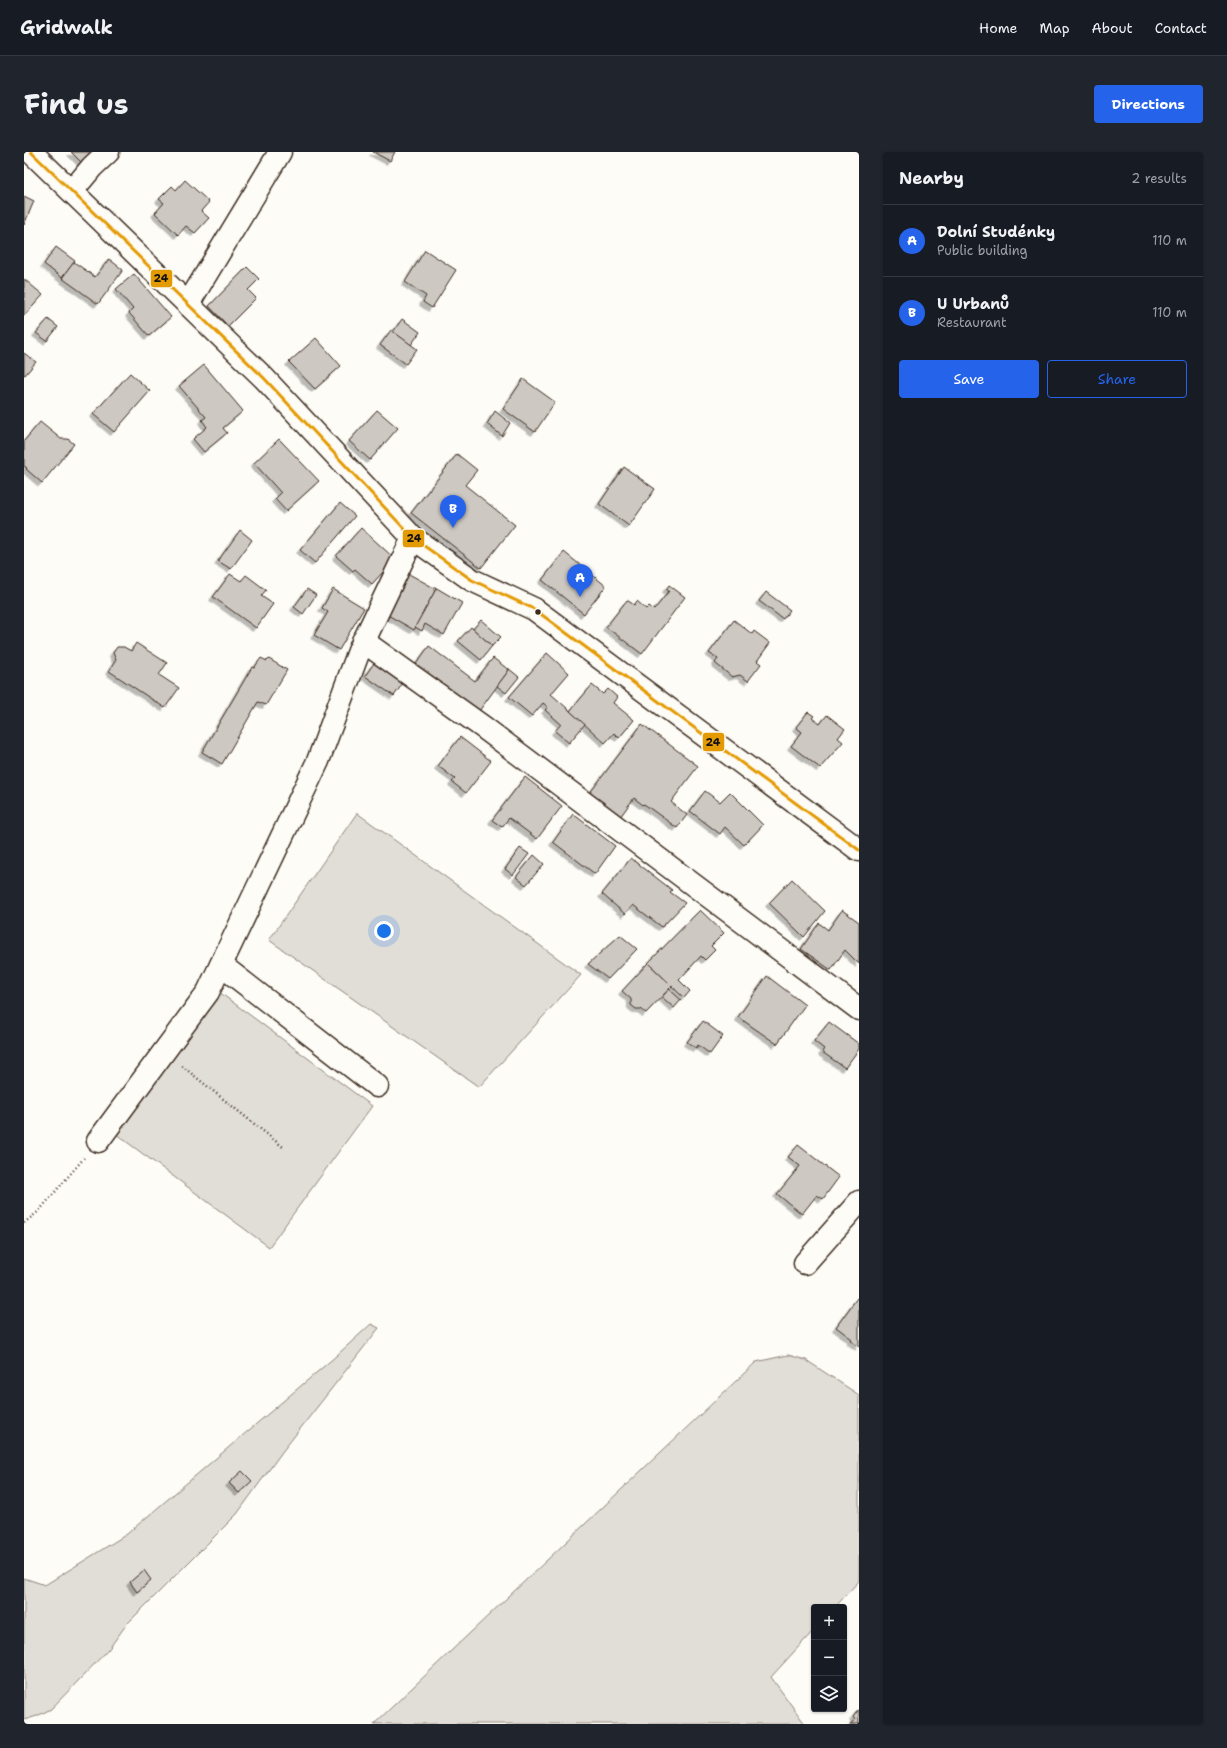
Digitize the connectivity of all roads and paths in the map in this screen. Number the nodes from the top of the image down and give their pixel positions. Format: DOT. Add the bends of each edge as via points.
graph roads {
  1 [pos="31,152"];
  2 [pos="108,152"];
  3 [pos="280,152"];
  4 [pos="72,191"];
  5 [pos="188,304"];
  6 [pos="413,538"];
  7 [pos="364,641"];
  8 [pos="859,850"];
  9 [pos="221,965"];
  10 [pos="859,1009"];
  11 [pos="164,1052"];
  12 [pos="377,1086"];
  13 [pos="98,1141"];
  14 [pos="283,1147"];
  15 [pos="859,1202"];
  16 [pos="24,1223"];
  17 [pos="805,1263"];
  1 -- 4 [label="street"];
  2 -- 4 [label="street"];
  3 -- 5 [label="street"];
  4 -- 5 [label="street"];
  5 -- 6 [label="street" via="264,378"];
  6 -- 7 [label="street"];
  6 -- 8 [label="street" via="472,580 534,609"];
  7 -- 9 [label="street" via="318,761"];
  7 -- 10 [label="street"];
  9 -- 11 [label="street" via="208,992"];
  9 -- 12 [label="street"];
  11 -- 13 [label="street"];
  11 -- 14 [label="path"];
  13 -- 16 [label="path" via="39,1211"];
  15 -- 17 [label="street"];
}
